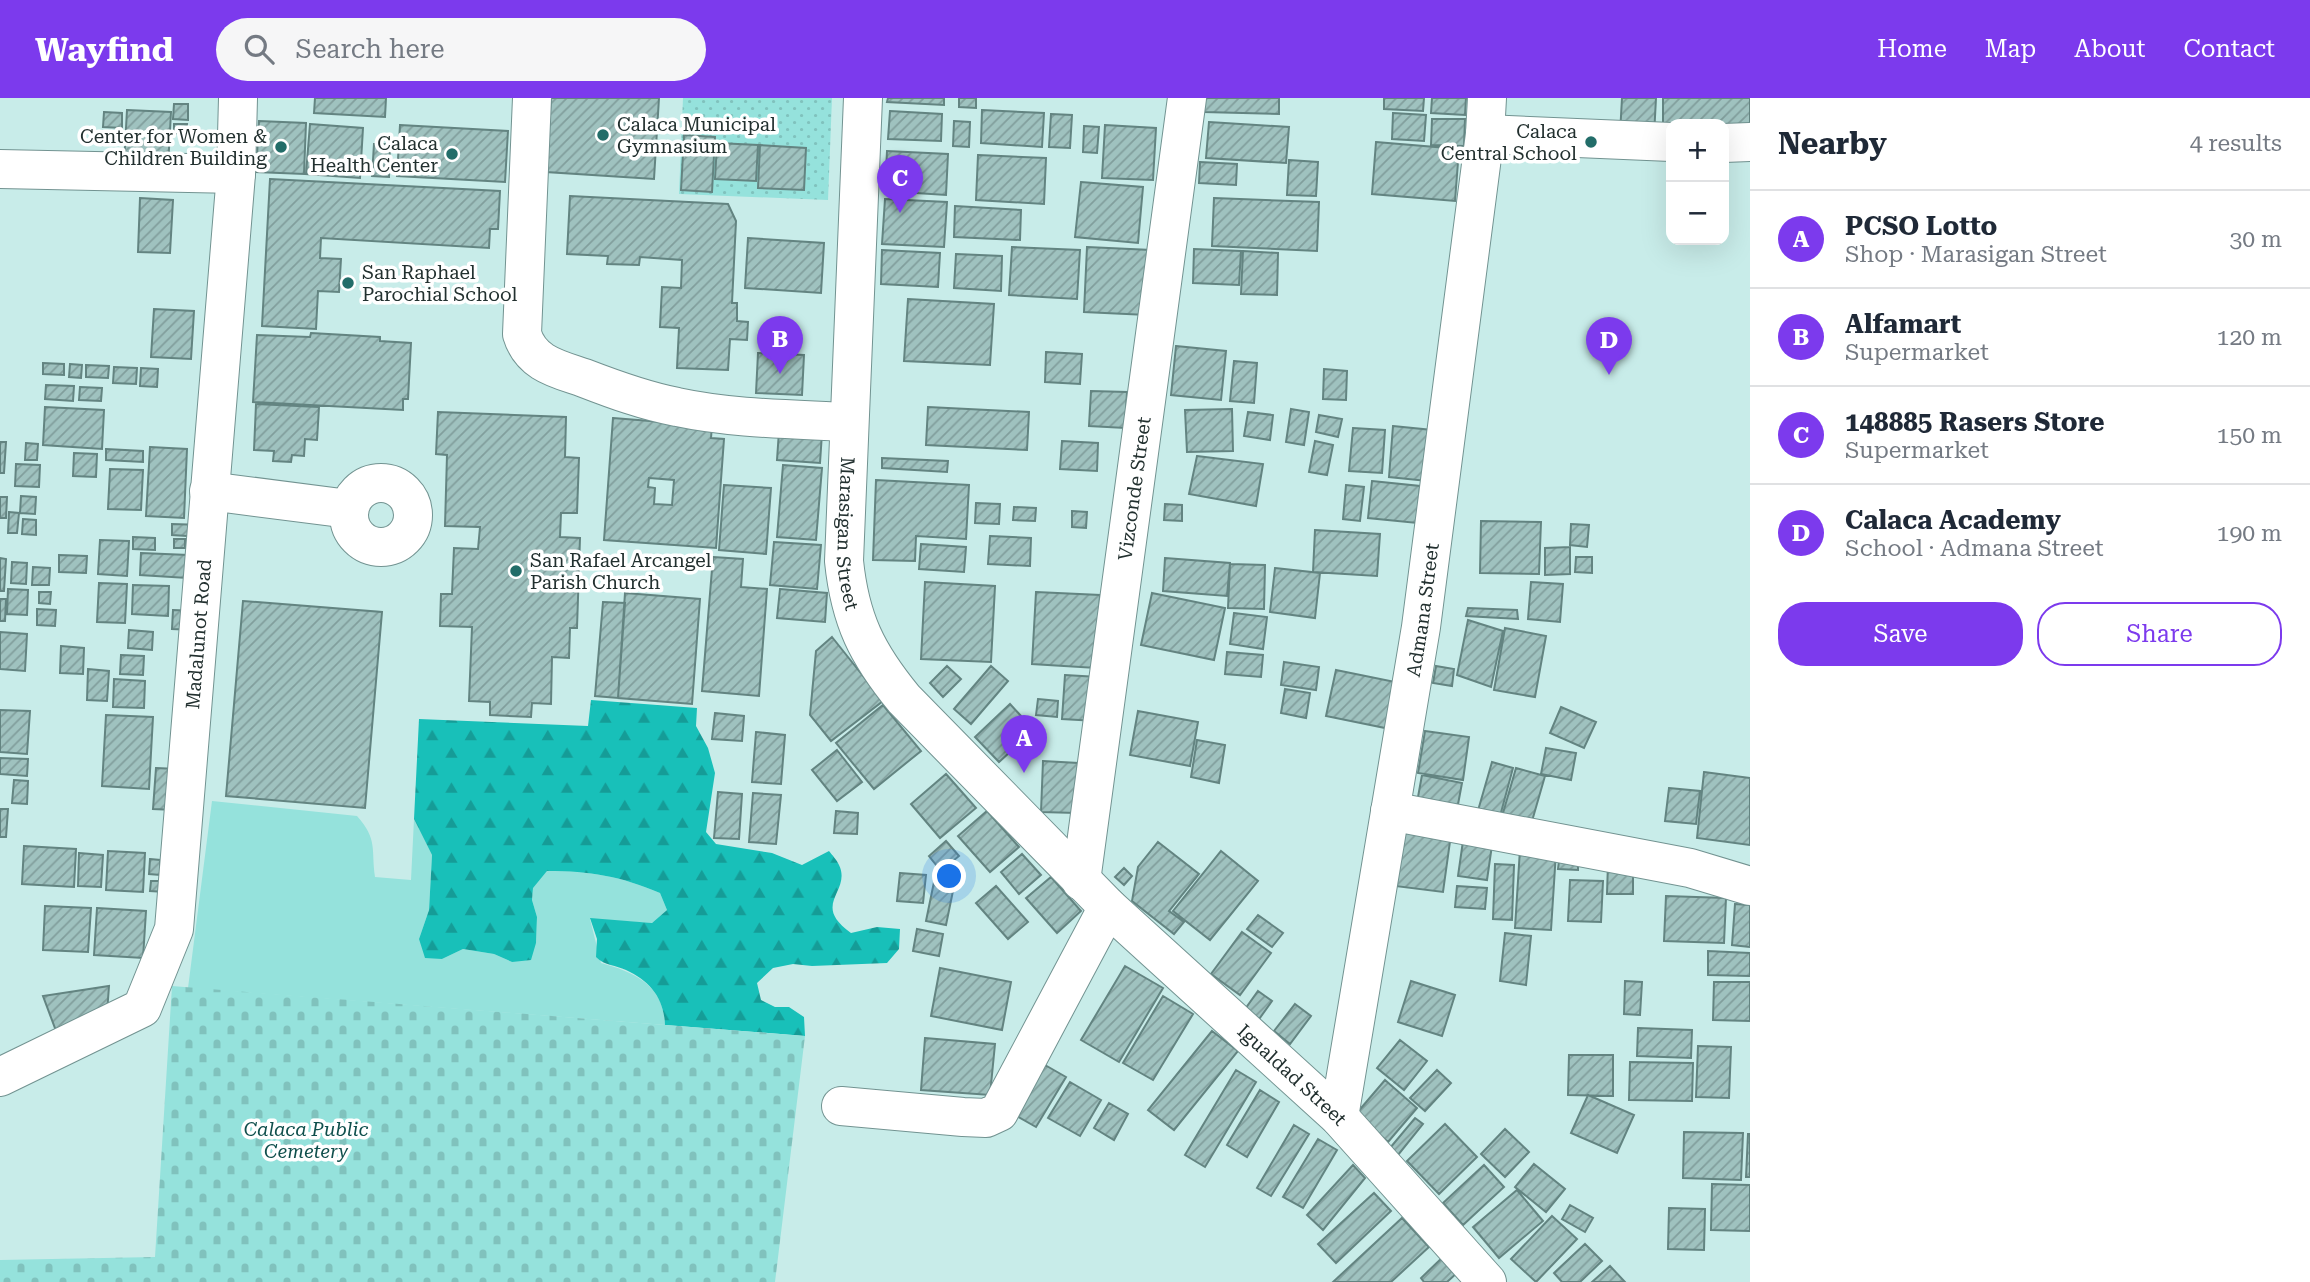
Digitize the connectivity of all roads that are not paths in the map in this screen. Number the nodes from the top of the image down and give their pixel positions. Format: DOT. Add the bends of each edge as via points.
graph roads {
  1 [pos="238,98"];
  2 [pos="532,98"];
  3 [pos="863,98"];
  4 [pos="1187,98"];
  5 [pos="1486,116"];
  6 [pos="1666,141"];
  7 [pos="1750,142"];
  8 [pos="1729,144"];
  9 [pos="0,169"];
  10 [pos="236,174"];
  11 [pos="849,422"];
  12 [pos="209,491"];
  13 [pos="349,509"];
  14 [pos="1390,811"];
  15 [pos="1750,886"];
  16 [pos="1094,894"];
  17 [pos="0,1077"];
  18 [pos="841,1106"];
  19 [pos="1339,1117"];
  20 [pos="1487,1282"];
  1 -- 10 [label="street, Madalunot Road"];
  2 -- 11 [label="street" via="522,334 536,358 677,408"];
  3 -- 11 [label="street, Marasigan Street"];
  4 -- 16 [label="street, Vizconde Street"];
  5 -- 6 [label="street"];
  5 -- 14 [label="street, Admana Street" via="1421,628"];
  7 -- 8 [label="street"];
  9 -- 10 [label="street"];
  10 -- 12 [label="street, Madalunot Road"];
  11 -- 16 [label="street, Marasigan Street" via="844,561 851,603 870,653 904,699"];
  12 -- 13 [label="street"];
  12 -- 17 [label="street, Madalunot Road" via="174,929 142,1008"];
  14 -- 15 [label="street" via="1690,868"];
  14 -- 19 [label="street, Admana Street"];
  16 -- 18 [label="street" via="999,1112 985,1118"];
  16 -- 19 [label="street, Igualdad Street"];
  19 -- 20 [label="street, Igualdad Street"];
}
